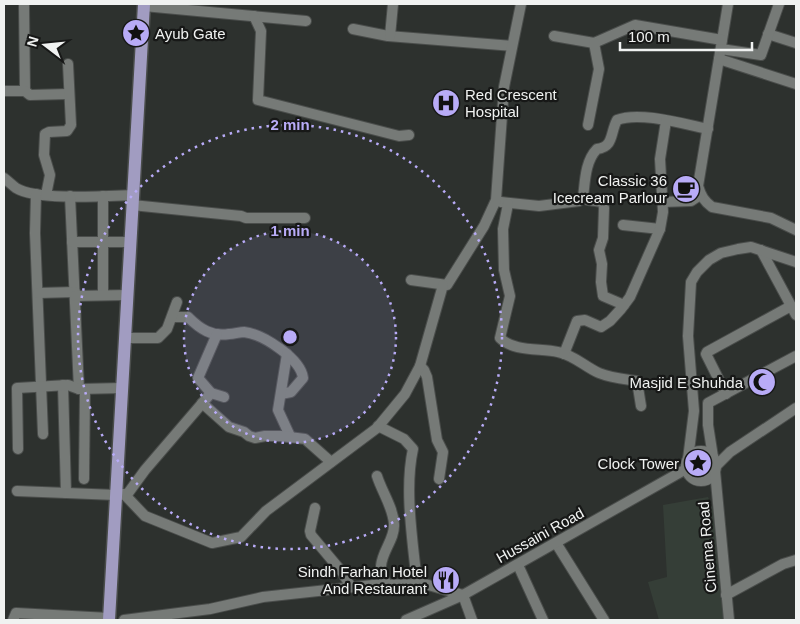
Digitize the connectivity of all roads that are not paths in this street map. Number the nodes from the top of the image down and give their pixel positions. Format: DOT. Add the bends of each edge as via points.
graph roads {
  1 [pos="24,4"];
  2 [pos="392,4"];
  3 [pos="521,4"];
  4 [pos="728,4"];
  5 [pos="778,4"];
  6 [pos="144,5"];
  7 [pos="254,16"];
  8 [pos="306,21"];
  9 [pos="353,29"];
  10 [pos="768,34"];
  11 [pos="390,36"];
  12 [pos="554,36"];
  13 [pos="594,43"];
  14 [pos="796,43"];
  15 [pos="512,46"];
  16 [pos="721,49"];
  17 [pos="68,64"];
  18 [pos="796,84"];
  19 [pos="4,91"];
  20 [pos="25,91"];
  21 [pos="68,94"];
  22 [pos="666,121"];
  23 [pos="588,125"];
  24 [pos="708,129"];
  25 [pos="409,135"];
  26 [pos="4,178"];
  27 [pos="41,194"];
  28 [pos="700,195"];
  29 [pos="70,196"];
  30 [pos="103,196"];
  31 [pos="583,198"];
  32 [pos="132,200"];
  33 [pos="496,200"];
  34 [pos="662,202"];
  35 [pos="508,204"];
  36 [pos="305,218"];
  37 [pos="623,225"];
  38 [pos="660,229"];
  39 [pos="796,230"];
  40 [pos="72,242"];
  41 [pos="104,242"];
  42 [pos="130,242"];
  43 [pos="761,250"];
  44 [pos="796,262"];
  45 [pos="411,280"];
  46 [pos="443,285"];
  47 [pos="38,293"];
  48 [pos="75,294"];
  49 [pos="127,294"];
  50 [pos="103,295"];
  51 [pos="177,302"];
  52 [pos="624,305"];
  53 [pos="794,311"];
  54 [pos="172,317"];
  55 [pos="217,334"];
  56 [pos="125,338"];
  57 [pos="287,354"];
  58 [pos="564,354"];
  59 [pos="796,356"];
  60 [pos="420,366"];
  61 [pos="62,385"];
  62 [pos="41,387"];
  63 [pos="122,388"];
  64 [pos="82,389"];
  65 [pos="211,393"];
  66 [pos="281,394"];
  67 [pos="726,394"];
  68 [pos="224,397"];
  69 [pos="202,403"];
  70 [pos="708,403"];
  71 [pos="641,406"];
  72 [pos="796,408"];
  73 [pos="694,411"];
  74 [pos="378,426"];
  75 [pos="43,434"];
  76 [pos="290,436"];
  77 [pos="18,449"];
  78 [pos="331,462"];
  79 [pos="687,464"];
  80 [pos="715,465"];
  81 [pos="376,476"];
  82 [pos="84,479"];
  83 [pos="439,479"];
  84 [pos="17,491"];
  85 [pos="66,493"];
  86 [pos="121,495"];
  87 [pos="315,508"];
  88 [pos="556,543"];
  89 [pos="796,560"];
  90 [pos="518,565"];
  91 [pos="387,584"];
  92 [pos="416,584"];
  93 [pos="350,587"];
  94 [pos="463,595"];
  95 [pos="726,595"];
  96 [pos="109,619"];
  97 [pos="12,620"];
  98 [pos="124,620"];
  99 [pos="406,620"];
  100 [pos="472,620"];
  101 [pos="543,620"];
  102 [pos="604,620"];
  103 [pos="727,620"];
  1 -- 20 [label="street"];
  2 -- 11 [label="street"];
  3 -- 15 [label="street"];
  4 -- 16 [label="street"];
  5 -- 10 [label="street"];
  6 -- 7 [label="street"];
  6 -- 32 [label="main road"];
  7 -- 8 [label="street"];
  7 -- 25 [label="street" via="261,30 258,100 399,136"];
  9 -- 11 [label="street"];
  10 -- 14 [label="street"];
  10 -- 16 [label="street" via="761,55"];
  11 -- 15 [label="street"];
  12 -- 13 [label="street"];
  13 -- 16 [label="street" via="635,25"];
  13 -- 23 [label="street" via="599,70"];
  15 -- 33 [label="street" via="504,87"];
  16 -- 18 [label="street"];
  16 -- 24 [label="street"];
  17 -- 21 [label="street"];
  19 -- 20 [label="street"];
  20 -- 21 [label="street" via="40,96"];
  21 -- 27 [label="street" via="69,129 45,134 44,154 50,175"];
  22 -- 24 [label="street"];
  22 -- 31 [label="street" via="626,116 617,120 610,142 592,155"];
  22 -- 34 [label="street" via="660,159"];
  24 -- 28 [label="street" via="698,186"];
  26 -- 27 [label="street" via="17,188"];
  27 -- 29 [label="street"];
  27 -- 47 [label="street" via="35,233"];
  28 -- 34 [label="street" via="691,201"];
  28 -- 39 [label="street" via="712,206 771,218"];
  29 -- 30 [label="street"];
  29 -- 40 [label="street"];
  30 -- 32 [label="street"];
  30 -- 41 [label="street"];
  31 -- 35 [label="street" via="554,205"];
  31 -- 52 [label="street" via="603,202 603,238 599,250 603,296"];
  32 -- 36 [label="street" via="246,218"];
  32 -- 42 [label="main road"];
  33 -- 35 [label="street"];
  33 -- 46 [label="street" via="470,250"];
  34 -- 38 [label="street"];
  35 -- 58 [label="street" via="503,229 504,270 510,296 500,338 515,346"];
  37 -- 38 [label="street"];
  38 -- 52 [label="street"];
  40 -- 41 [label="street"];
  40 -- 48 [label="street"];
  41 -- 42 [label="street"];
  41 -- 50 [label="street"];
  42 -- 49 [label="main road"];
  43 -- 44 [label="street"];
  43 -- 53 [label="street"];
  43 -- 73 [label="street" via="751,247 721,253 709,260 691,282 688,336"];
  45 -- 46 [label="street"];
  46 -- 60 [label="street"];
  47 -- 48 [label="street"];
  47 -- 62 [label="street"];
  48 -- 50 [label="street"];
  48 -- 64 [label="street"];
  49 -- 50 [label="street"];
  49 -- 56 [label="main road"];
  51 -- 54 [label="street"];
  52 -- 58 [label="street" via="602,327 577,320"];
  53 -- 67 [label="street" via="707,352"];
  54 -- 55 [label="street" via="188,317 201,329"];
  54 -- 56 [label="street" via="158,338"];
  55 -- 57 [label="street" via="243,332"];
  55 -- 65 [label="street" via="198,378"];
  56 -- 63 [label="main road"];
  57 -- 66 [label="street"];
  57 -- 66 [label="street" via="303,378 291,392"];
  58 -- 71 [label="street" via="606,376 637,381"];
  59 -- 67 [label="street"];
  60 -- 74 [label="street" via="406,394"];
  60 -- 83 [label="street" via="426,377 437,440 443,452"];
  61 -- 62 [label="street"];
  61 -- 64 [label="street"];
  61 -- 85 [label="street"];
  62 -- 75 [label="street"];
  62 -- 77 [label="street" via="17,388"];
  63 -- 64 [label="street"];
  63 -- 86 [label="main road"];
  64 -- 82 [label="street"];
  65 -- 68 [label="street"];
  65 -- 69 [label="street"];
  66 -- 76 [label="street" via="278,410"];
  67 -- 70 [label="street"];
  69 -- 76 [label="street" via="229,427 249,436"];
  69 -- 86 [label="street"];
  70 -- 73 [label="street"];
  70 -- 80 [label="street, Cinema Road" via="708,426"];
  72 -- 80 [label="street"];
  73 -- 79 [label="street"];
  74 -- 78 [label="street"];
  74 -- 92 [label="street" via="404,439 413,449 409,486"];
  76 -- 78 [label="street" via="305,438"];
  78 -- 86 [label="street" via="266,511 241,537 212,543 146,516"];
  79 -- 80 [label="street" via="695,452 705,451"];
  79 -- 80 [label="street" via="691,477 700,481 709,479"];
  79 -- 88 [label="street, Hussaini Road"];
  80 -- 95 [label="street, Cinema Road"];
  81 -- 91 [label="street" via="389,503 394,525 381,566"];
  84 -- 85 [label="street"];
  85 -- 86 [label="street"];
  86 -- 96 [label="main road"];
  87 -- 93 [label="street" via="311,535 342,572"];
  88 -- 90 [label="street, Hussaini Road"];
  88 -- 102 [label="street"];
  89 -- 95 [label="street"];
  90 -- 94 [label="street, Hussaini Road"];
  90 -- 101 [label="street"];
  91 -- 92 [label="street"];
  91 -- 93 [label="street"];
  92 -- 94 [label="street"];
  93 -- 98 [label="street" via="263,597 210,610"];
  94 -- 99 [label="street, Hussaini Road"];
  94 -- 100 [label="street"];
  95 -- 103 [label="street, Cinema Road"];
  96 -- 97 [label="street" via="16,613"];
}
